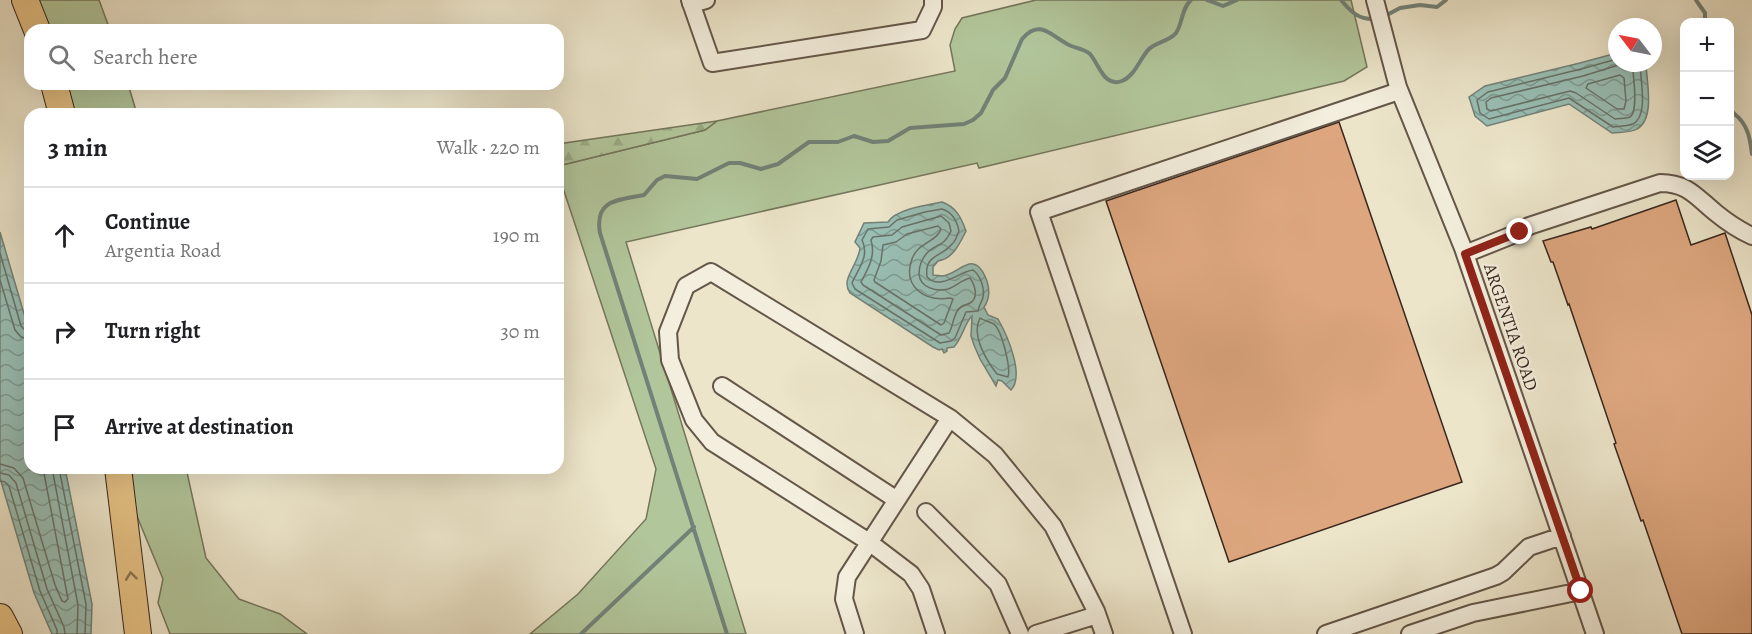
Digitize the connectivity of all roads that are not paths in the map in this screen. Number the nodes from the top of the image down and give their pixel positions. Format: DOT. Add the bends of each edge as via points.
graph roads {
  1 [pos="25,0"];
  2 [pos="933,0"];
  3 [pos="696,1"];
  4 [pos="1376,2"];
  5 [pos="35,24"];
  6 [pos="56,90"];
  7 [pos="1399,91"];
  8 [pos="60,108"];
  9 [pos="1752,236"];
  10 [pos="1465,254"];
  11 [pos="722,386"];
  12 [pos="950,418"];
  13 [pos="119,474"];
  14 [pos="897,500"];
  15 [pos="926,512"];
  16 [pos="1562,536"];
  17 [pos="869,542"];
  18 [pos="1581,591"];
  19 [pos="1097,615"];
  20 [pos="0,617"];
  21 [pos="9,634"];
  22 [pos="138,634"];
  23 [pos="855,634"];
  24 [pos="936,634"];
  25 [pos="1020,634"];
  26 [pos="1036,634"];
  27 [pos="1104,634"];
  28 [pos="1183,634"];
  29 [pos="1326,634"];
  30 [pos="1410,634"];
  31 [pos="1595,634"];
  1 -- 5 [label="highway"];
  2 -- 3 [label="street" via="922,30 712,63"];
  4 -- 7 [label="street, ARGENTIA ROAD"];
  6 -- 8 [label="highway"];
  7 -- 10 [label="street, ARGENTIA ROAD"];
  7 -- 28 [label="street" via="1039,212"];
  9 -- 10 [label="street" via="1692,192 1679,185 1660,183 1529,225"];
  10 -- 16 [label="street, ARGENTIA ROAD"];
  11 -- 14 [label="street"];
  12 -- 14 [label="street"];
  12 -- 17 [label="street" via="711,272 686,286 668,332 670,360 694,420 712,442"];
  12 -- 19 [label="street" via="995,456 1053,526"];
  22 -- 13 [label="highway, one-way"];
  14 -- 17 [label="street"];
  15 -- 25 [label="street" via="998,584"];
  16 -- 18 [label="street, ARGENTIA ROAD"];
  16 -- 29 [label="street" via="1527,549 1496,576"];
  17 -- 23 [label="street" via="847,577 844,599"];
  17 -- 24 [label="street" via="911,574 921,590"];
  18 -- 30 [label="street" via="1473,613"];
  18 -- 31 [label="street, ARGENTIA ROAD"];
  19 -- 26 [label="street"];
  19 -- 27 [label="street"];
  20 -- 21 [label="highway"];
}
